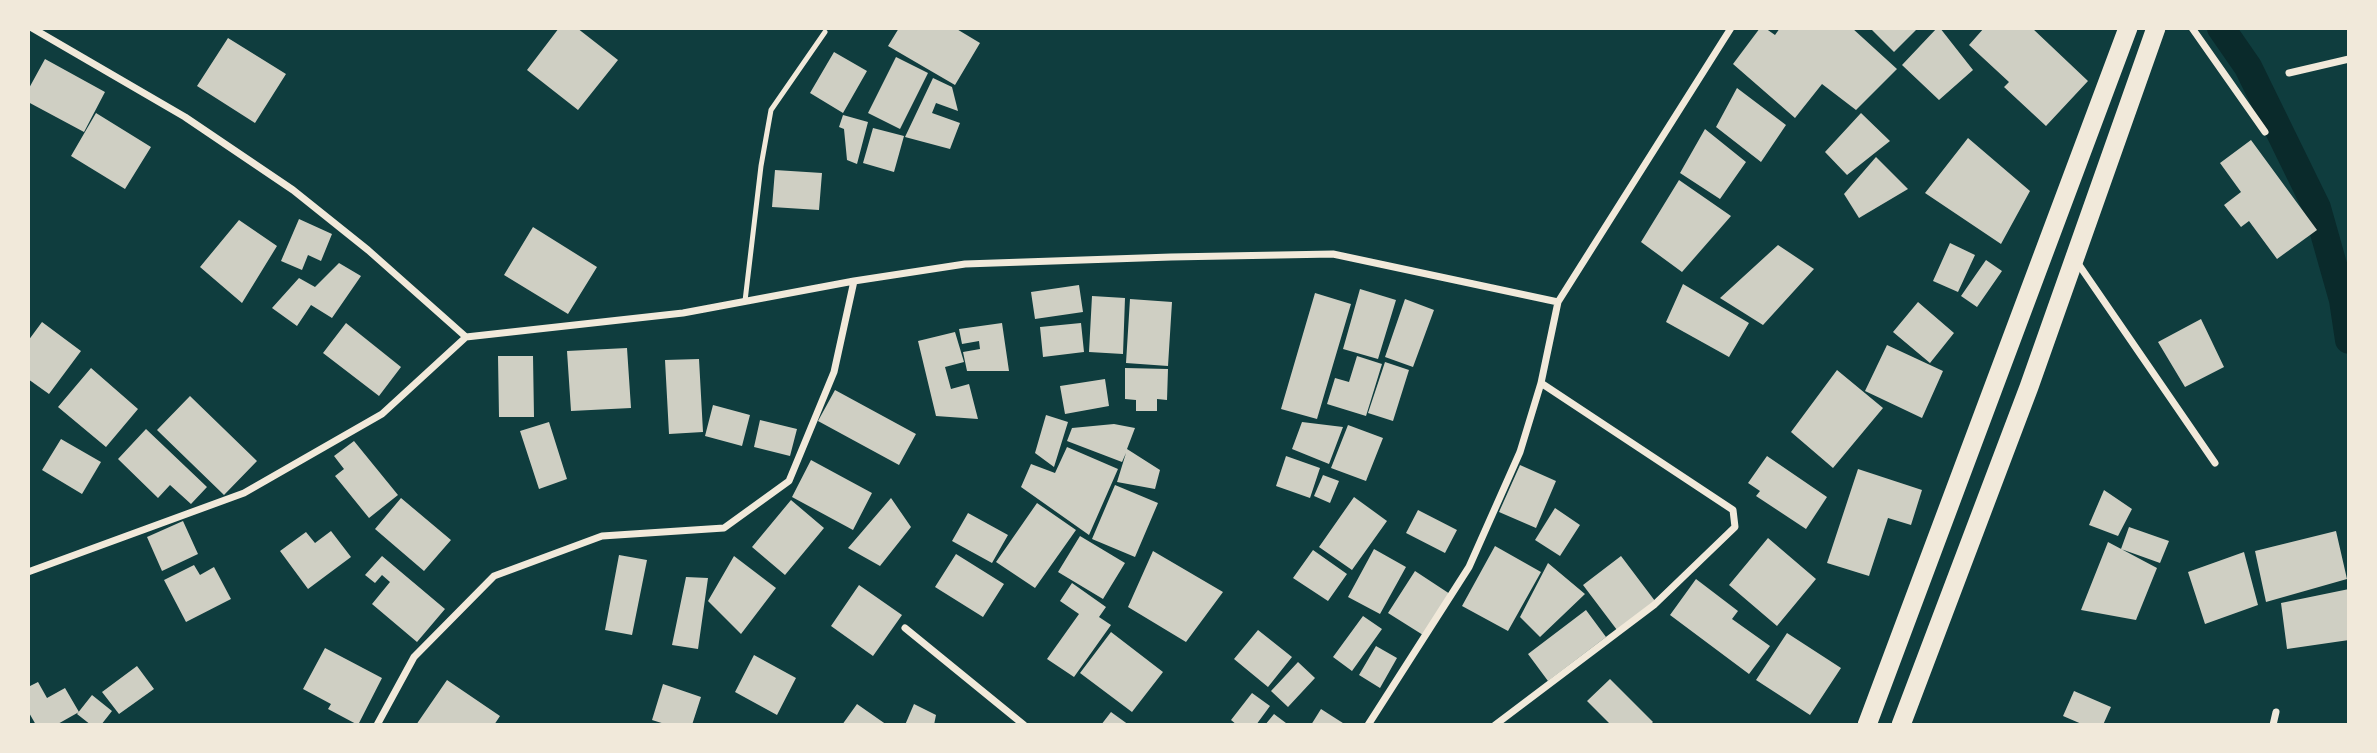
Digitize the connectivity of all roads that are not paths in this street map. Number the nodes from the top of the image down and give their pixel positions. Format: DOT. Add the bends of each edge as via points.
graph roads {
  1 [pos="32,28"];
  2 [pos="1731,28"];
  3 [pos="2128,28"];
  4 [pos="2155,28"];
  5 [pos="2192,28"];
  6 [pos="825,32"];
  7 [pos="2349,59"];
  8 [pos="2288,73"];
  9 [pos="2265,132"];
  10 [pos="2075,259"];
  11 [pos="854,281"];
  12 [pos="746,301"];
  13 [pos="1558,302"];
  14 [pos="466,337"];
  15 [pos="1541,383"];
  16 [pos="2215,463"];
  17 [pos="28,572"];
  18 [pos="905,628"];
  19 [pos="2276,712"];
  20 [pos="377,725"];
  21 [pos="1024,725"];
  22 [pos="1368,725"];
  23 [pos="1495,725"];
  24 [pos="1867,725"];
  25 [pos="1901,725"];
  26 [pos="2273,725"];
  1 -- 14 [label="street" via="185,117 293,190"];
  2 -- 13 [label="street"];
  3 -- 24 [label="highway"];
  4 -- 10 [label="highway"];
  5 -- 9 [label="street"];
  6 -- 12 [label="lane" via="771,110"];
  7 -- 8 [label="street"];
  10 -- 16 [label="street"];
  10 -- 25 [label="highway"];
  11 -- 12 [label="street"];
  11 -- 13 [label="street" via="965,264 1333,254"];
  11 -- 20 [label="street" via="834,372 789,481 724,528 602,536 494,576 414,657"];
  12 -- 14 [label="street" via="682,313"];
  13 -- 15 [label="street"];
  14 -- 17 [label="street" via="382,414 244,493"];
  15 -- 22 [label="street" via="1520,452 1469,567"];
  15 -- 23 [label="street" via="1733,510 1735,527 1654,605"];
  18 -- 21 [label="street"];
  19 -- 26 [label="street"];
}
